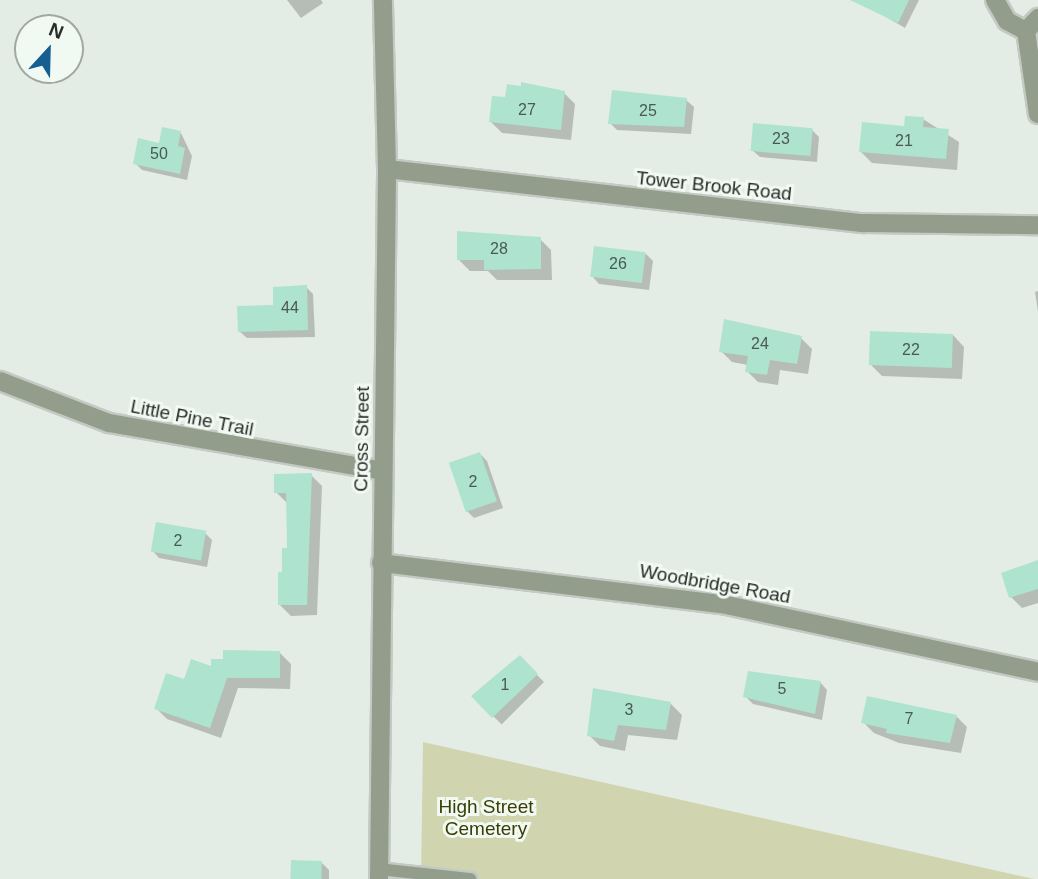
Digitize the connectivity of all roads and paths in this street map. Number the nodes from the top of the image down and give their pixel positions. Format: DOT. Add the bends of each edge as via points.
graph roads {
  1 [pos="383,0"];
  2 [pos="995,0"];
  3 [pos="1038,18"];
  4 [pos="1026,32"];
  5 [pos="1038,114"];
  6 [pos="387,169"];
  7 [pos="1038,225"];
  8 [pos="0,381"];
  9 [pos="383,471"];
  10 [pos="381,563"];
  11 [pos="1038,672"];
  12 [pos="379,874"];
  13 [pos="470,879"];
  1 -- 6 [label="street, Cross Street"];
  2 -- 4 [label="street" via="1007,21"];
  3 -- 4 [label="street"];
  4 -- 5 [label="street"];
  6 -- 7 [label="street, Tower Brook Road" via="864,223"];
  6 -- 9 [label="street, Cross Street"];
  8 -- 9 [label="street, Little Pine Trail" via="109,423"];
  9 -- 10 [label="street, Cross Street"];
  10 -- 11 [label="street, Woodbridge Road" via="722,604"];
  10 -- 12 [label="street, Cross Street"];
  12 -- 13 [label="lane"];
}
